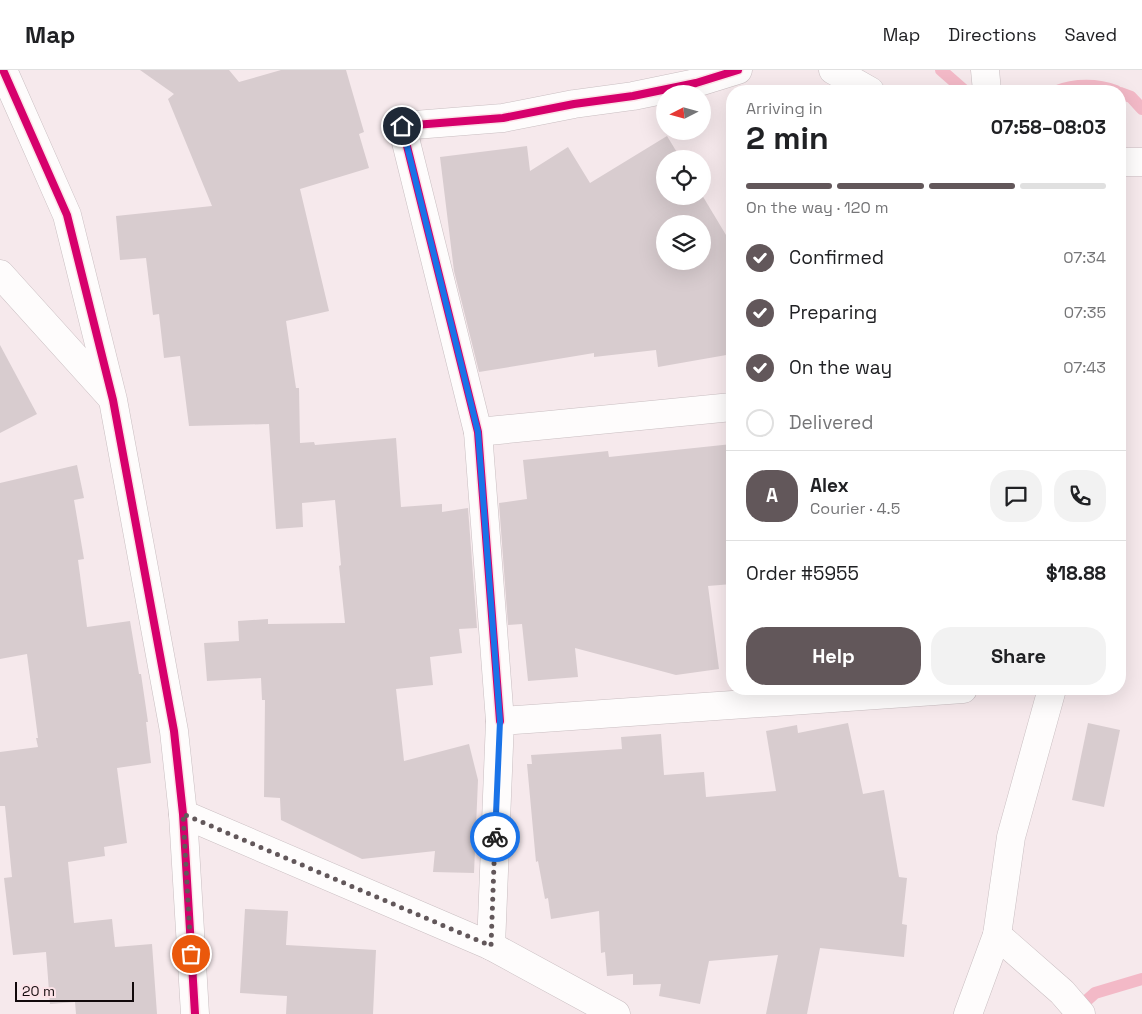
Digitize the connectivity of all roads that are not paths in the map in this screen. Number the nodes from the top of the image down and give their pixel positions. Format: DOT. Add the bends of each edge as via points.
graph roads {
  1 [pos="3,70"];
  2 [pos="738,70"];
  3 [pos="833,70"];
  4 [pos="859,85"];
  5 [pos="1126,162"];
  6 [pos="1142,162"];
  7 [pos="0,274"];
  8 [pos="113,400"];
  9 [pos="726,407"];
  10 [pos="478,432"];
  11 [pos="876,695"];
  12 [pos="1050,695"];
  13 [pos="500,721"];
  14 [pos="183,814"];
  15 [pos="996,935"];
  16 [pos="491,946"];
  17 [pos="195,1014"];
  18 [pos="616,1014"];
  19 [pos="968,1014"];
  20 [pos="1081,1014"];
  1 -- 8 [label="street" via="67,214"];
  2 -- 10 [label="street" via="696,83 633,96 503,118 402,126"];
  3 -- 4 [label="street"];
  5 -- 6 [label="street"];
  7 -- 8 [label="street"];
  8 -- 14 [label="street" via="174,731"];
  9 -- 10 [label="street"];
  10 -- 13 [label="street"];
  11 -- 13 [label="street"];
  12 -- 15 [label="street" via="1011,837"];
  13 -- 16 [label="street"];
  14 -- 16 [label="street"];
  14 -- 17 [label="street"];
  15 -- 19 [label="street"];
  15 -- 20 [label="street" via="1062,992"];
  16 -- 18 [label="street"];
}
